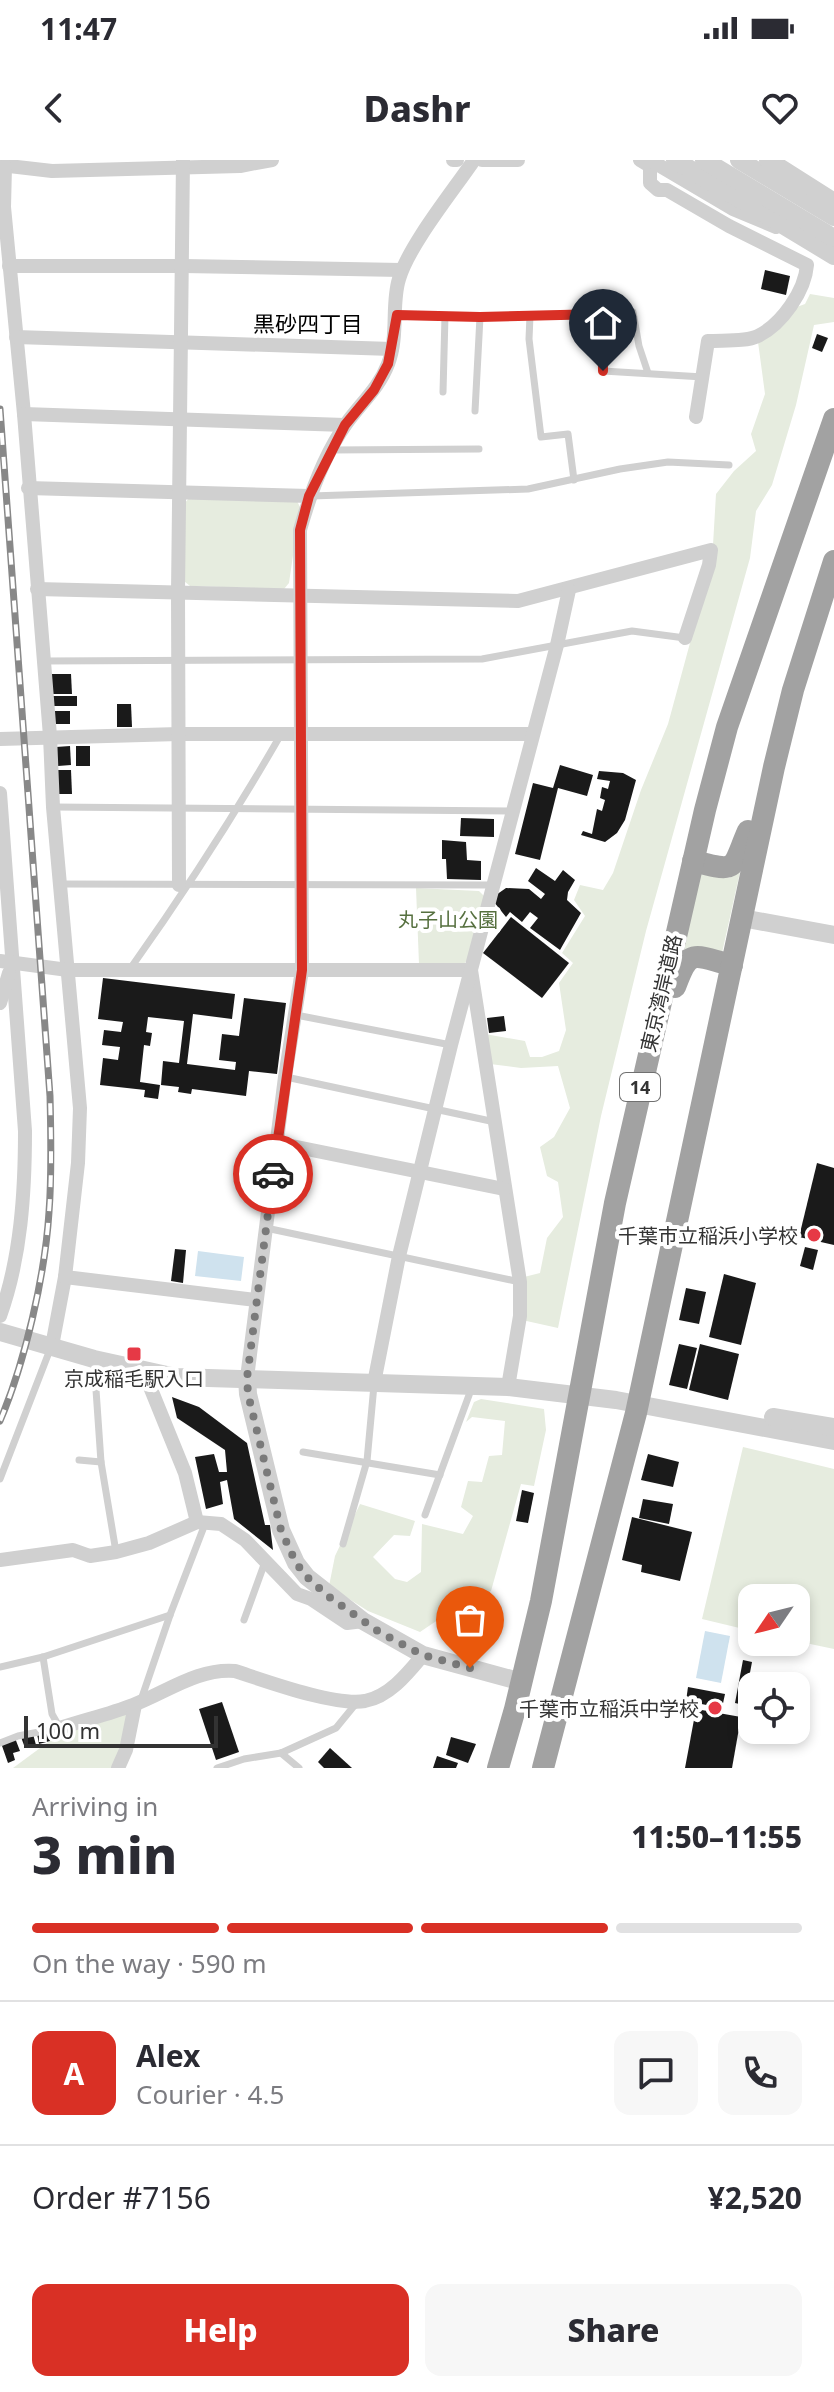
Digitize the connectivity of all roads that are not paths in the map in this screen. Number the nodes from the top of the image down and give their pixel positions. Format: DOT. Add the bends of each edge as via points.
graph roads {
  1 [pos="272,160"];
  2 [pos="474,160"];
  3 [pos="482,160"];
  4 [pos="518,160"];
  5 [pos="640,160"];
  6 [pos="650,160"];
  7 [pos="675,160"];
  8 [pos="704,160"];
  9 [pos="739,160"];
  10 [pos="183,163"];
  11 [pos="777,163"];
  12 [pos="2,165"];
  13 [pos="834,202"];
  14 [pos="834,217"];
  15 [pos="788,230"];
  16 [pos="834,238"];
  17 [pos="834,256"];
  18 [pos="9,266"];
  19 [pos="183,266"];
  20 [pos="401,270"];
  21 [pos="602,314"];
  22 [pos="397,315"];
  23 [pos="445,316"];
  24 [pos="530,316"];
  25 [pos="480,317"];
  26 [pos="16,337"];
  27 [pos="182,341"];
  28 [pos="392,349"];
  29 [pos="648,373"];
  30 [pos="703,377"];
  31 [pos="443,392"];
  32 [pos="475,411"];
  33 [pos="24,414"];
  34 [pos="696,417"];
  35 [pos="181,418"];
  36 [pos="834,419"];
  37 [pos="345,425"];
  38 [pos="834,448"];
  39 [pos="479,449"];
  40 [pos="332,450"];
  41 [pos="729,465"];
  42 [pos="574,480"];
  43 [pos="28,488"];
  44 [pos="179,491"];
  45 [pos="309,496"];
  46 [pos="805,498"];
  47 [pos="834,561"];
  48 [pos="37,589"];
  49 [pos="569,590"];
  50 [pos="178,592"];
  51 [pos="298,595"];
  52 [pos="685,638"];
  53 [pos="557,645"];
  54 [pos="299,659"];
  55 [pos="43,661"];
  56 [pos="178,661"];
  57 [pos="179,734"];
  58 [pos="281,734"];
  59 [pos="301,734"];
  60 [pos="532,734"];
  61 [pos="47,736"];
  62 [pos="0,739"];
  63 [pos="774,767"];
  64 [pos="0,793"];
  65 [pos="53,807"];
  66 [pos="179,809"];
  67 [pos="238,809"];
  68 [pos="300,809"];
  69 [pos="512,811"];
  70 [pos="693,861"];
  71 [pos="60,884"];
  72 [pos="301,884"];
  73 [pos="184,885"];
  74 [pos="493,885"];
  75 [pos="5,915"];
  76 [pos="742,918"];
  77 [pos="834,935"];
  78 [pos="9,964"];
  79 [pos="732,965"];
  80 [pos="130,969"];
  81 [pos="64,970"];
  82 [pos="302,970"];
  83 [pos="471,970"];
  84 [pos="0,1003"];
  85 [pos="295,1015"];
  86 [pos="650,1043"];
  87 [pos="451,1045"];
  88 [pos="285,1077"];
  89 [pos="437,1110"];
  90 [pos="495,1122"];
  91 [pos="277,1143"];
  92 [pos="420,1173"];
  93 [pos="504,1189"];
  94 [pos="266,1228"];
  95 [pos="399,1256"];
  96 [pos="65,1277"];
  97 [pos="520,1282"];
  98 [pos="256,1300"];
  99 [pos="0,1316"];
  100 [pos="0,1332"];
  101 [pos="52,1346"];
  102 [pos="94,1359"];
  103 [pos="144,1372"];
  104 [pos="247,1378"];
  105 [pos="374,1383"];
  106 [pos="472,1387"];
  107 [pos="508,1387"];
  108 [pos="638,1403"];
  109 [pos="834,1427"];
  110 [pos="834,1441"];
  111 [pos="303,1452"];
  112 [pos="834,1452"];
  113 [pos="79,1460"];
  114 [pos="367,1461"];
  115 [pos="101,1462"];
  116 [pos="440,1475"];
  117 [pos="0,1479"];
  118 [pos="425,1515"];
  119 [pos="202,1522"];
  120 [pos="343,1544"];
  121 [pos="116,1552"];
  122 [pos="0,1560"];
  123 [pos="265,1561"];
  124 [pos="170,1615"];
  125 [pos="244,1620"];
  126 [pos="363,1621"];
  127 [pos="423,1655"];
  128 [pos="43,1657"];
  129 [pos="0,1667"];
  130 [pos="522,1682"];
  131 [pos="365,1701"];
  132 [pos="138,1703"];
  133 [pos="60,1728"];
  134 [pos="0,1743"];
  135 [pos="281,1753"];
  136 [pos="221,1767"];
  137 [pos="118,1768"];
  138 [pos="299,1768"];
  139 [pos="498,1768"];
  140 [pos="543,1768"];
  1 -- 10 [label="street" via="240,166"];
  2 -- 20 [label="street"];
  3 -- 4 [label="street"];
  5 -- 30 [label="street" via="650,166 650,183 658,190 667,190 807,265 791,305 776,323 756,337 708,341"];
  6 -- 15 [label="street" via="733,209"];
  7 -- 15 [label="street"];
  8 -- 16 [label="street"];
  9 -- 14 [label="street"];
  10 -- 12 [label="street" via="52,171"];
  10 -- 19 [label="street"];
  11 -- 13 [label="street"];
  12 -- 18 [label="street"];
  15 -- 17 [label="street"];
  18 -- 19 [label="street"];
  18 -- 26 [label="street"];
  19 -- 20 [label="street"];
  19 -- 27 [label="street"];
  20 -- 22 [label="street"];
  21 -- 24 [label="lane"];
  21 -- 29 [label="lane" via="633,312"];
  21 -- 29 [label="lane" via="603,371"];
  22 -- 23 [label="lane"];
  22 -- 28 [label="street"];
  23 -- 25 [label="lane"];
  23 -- 31 [label="lane"];
  24 -- 25 [label="lane"];
  24 -- 42 [label="lane" via="541,437 568,434"];
  25 -- 32 [label="lane"];
  26 -- 27 [label="street"];
  26 -- 33 [label="street"];
  27 -- 28 [label="street"];
  27 -- 35 [label="street"];
  28 -- 37 [label="street" via="374,390"];
  29 -- 30 [label="lane"];
  30 -- 34 [label="street"];
  33 -- 35 [label="street"];
  33 -- 43 [label="street"];
  35 -- 37 [label="street"];
  35 -- 44 [label="street"];
  36 -- 46 [label="highway, 東京湾岸道路 / 14"];
  37 -- 40 [label="street"];
  38 -- 46 [label="highway"];
  39 -- 40 [label="lane"];
  40 -- 45 [label="street"];
  41 -- 42 [label="lane" via="668,462"];
  42 -- 45 [label="lane" via="528,489"];
  43 -- 44 [label="street"];
  43 -- 48 [label="street"];
  44 -- 45 [label="street"];
  44 -- 50 [label="street"];
  45 -- 51 [label="street" via="300,530"];
  46 -- 70 [label="highway, 東京湾岸道路 / 14" via="727,727"];
  47 -- 63 [label="highway"];
  48 -- 50 [label="street"];
  48 -- 55 [label="street"];
  49 -- 51 [label="street" via="518,601"];
  49 -- 52 [label="street" via="711,550"];
  49 -- 53 [label="street"];
  50 -- 51 [label="street"];
  50 -- 56 [label="street"];
  51 -- 54 [label="street"];
  52 -- 53 [label="lane" via="632,631"];
  53 -- 54 [label="lane" via="482,659"];
  53 -- 60 [label="street"];
  54 -- 56 [label="lane"];
  54 -- 59 [label="street"];
  55 -- 56 [label="lane"];
  55 -- 61 [label="street"];
  56 -- 57 [label="street"];
  57 -- 58 [label="street"];
  57 -- 61 [label="street"];
  57 -- 66 [label="street"];
  58 -- 59 [label="street"];
  58 -- 67 [label="lane"];
  59 -- 60 [label="street"];
  59 -- 68 [label="street"];
  60 -- 69 [label="street"];
  61 -- 62 [label="street"];
  61 -- 65 [label="street"];
  63 -- 70 [label="highway" via="734,865"];
  63 -- 76 [label="highway"];
  64 -- 75 [label="street"];
  65 -- 66 [label="lane"];
  65 -- 71 [label="street"];
  66 -- 67 [label="lane"];
  66 -- 73 [label="street"];
  67 -- 68 [label="lane"];
  67 -- 73 [label="lane"];
  68 -- 69 [label="lane"];
  68 -- 72 [label="street"];
  69 -- 74 [label="street"];
  70 -- 86 [label="highway, 東京湾岸道路 / 14"];
  71 -- 73 [label="lane"];
  71 -- 81 [label="street"];
  72 -- 73 [label="lane"];
  72 -- 74 [label="lane"];
  72 -- 82 [label="street"];
  73 -- 80 [label="lane"];
  74 -- 83 [label="street"];
  75 -- 78 [label="street"];
  76 -- 77 [label="street"];
  76 -- 79 [label="highway"];
  78 -- 81 [label="street"];
  78 -- 84 [label="street"];
  78 -- 99 [label="street" via="25,1173"];
  79 -- 86 [label="highway" via="694,956 686,960"];
  79 -- 108 [label="highway"];
  80 -- 81 [label="street"];
  80 -- 82 [label="street"];
  81 -- 96 [label="street" via="80,1108"];
  82 -- 83 [label="street"];
  82 -- 85 [label="street"];
  83 -- 87 [label="street"];
  83 -- 90 [label="street"];
  85 -- 87 [label="lane"];
  85 -- 88 [label="street"];
  86 -- 130 [label="highway, 東京湾岸道路 / 14"];
  87 -- 89 [label="street"];
  88 -- 89 [label="lane"];
  88 -- 91 [label="street"];
  89 -- 90 [label="lane"];
  89 -- 92 [label="street"];
  90 -- 93 [label="street"];
  91 -- 92 [label="street"];
  91 -- 94 [label="street"];
  92 -- 93 [label="street"];
  92 -- 95 [label="street"];
  93 -- 97 [label="street"];
  94 -- 95 [label="lane"];
  94 -- 98 [label="street"];
  95 -- 97 [label="lane"];
  95 -- 105 [label="street"];
  96 -- 98 [label="street"];
  96 -- 101 [label="street"];
  97 -- 107 [label="street"];
  98 -- 104 [label="street"];
  100 -- 101 [label="street"];
  101 -- 102 [label="street"];
  101 -- 117 [label="lane"];
  102 -- 103 [label="street"];
  102 -- 115 [label="lane"];
  103 -- 104 [label="street"];
  103 -- 119 [label="street"];
  104 -- 105 [label="street"];
  104 -- 126 [label="street" via="287,1546 307,1577"];
  105 -- 106 [label="street"];
  105 -- 114 [label="lane"];
  106 -- 107 [label="street"];
  106 -- 116 [label="lane"];
  107 -- 110 [label="street" via="616,1400"];
  108 -- 109 [label="street"];
  108 -- 112 [label="street"];
  108 -- 140 [label="highway"];
  111 -- 114 [label="lane"];
  113 -- 115 [label="lane"];
  114 -- 116 [label="lane"];
  114 -- 120 [label="lane"];
  115 -- 121 [label="lane"];
  116 -- 118 [label="lane"];
  119 -- 121 [label="street"];
  119 -- 123 [label="street" via="221,1524"];
  119 -- 124 [label="lane"];
  121 -- 122 [label="street" via="90,1556 73,1550"];
  123 -- 125 [label="lane"];
  123 -- 126 [label="street" via="297,1594 347,1623"];
  124 -- 128 [label="lane"];
  124 -- 132 [label="lane"];
  126 -- 127 [label="street"];
  127 -- 130 [label="street"];
  127 -- 131 [label="street" via="399,1682"];
  128 -- 129 [label="lane"];
  128 -- 133 [label="lane" via="52,1714"];
  130 -- 139 [label="highway, 東京湾岸道路 / 14"];
  131 -- 132 [label="street" via="327,1697 220,1670"];
  131 -- 135 [label="lane" via="336,1728"];
  132 -- 133 [label="street"];
  132 -- 137 [label="street"];
  133 -- 134 [label="lane"];
  135 -- 136 [label="lane"];
  135 -- 138 [label="lane"];
}
